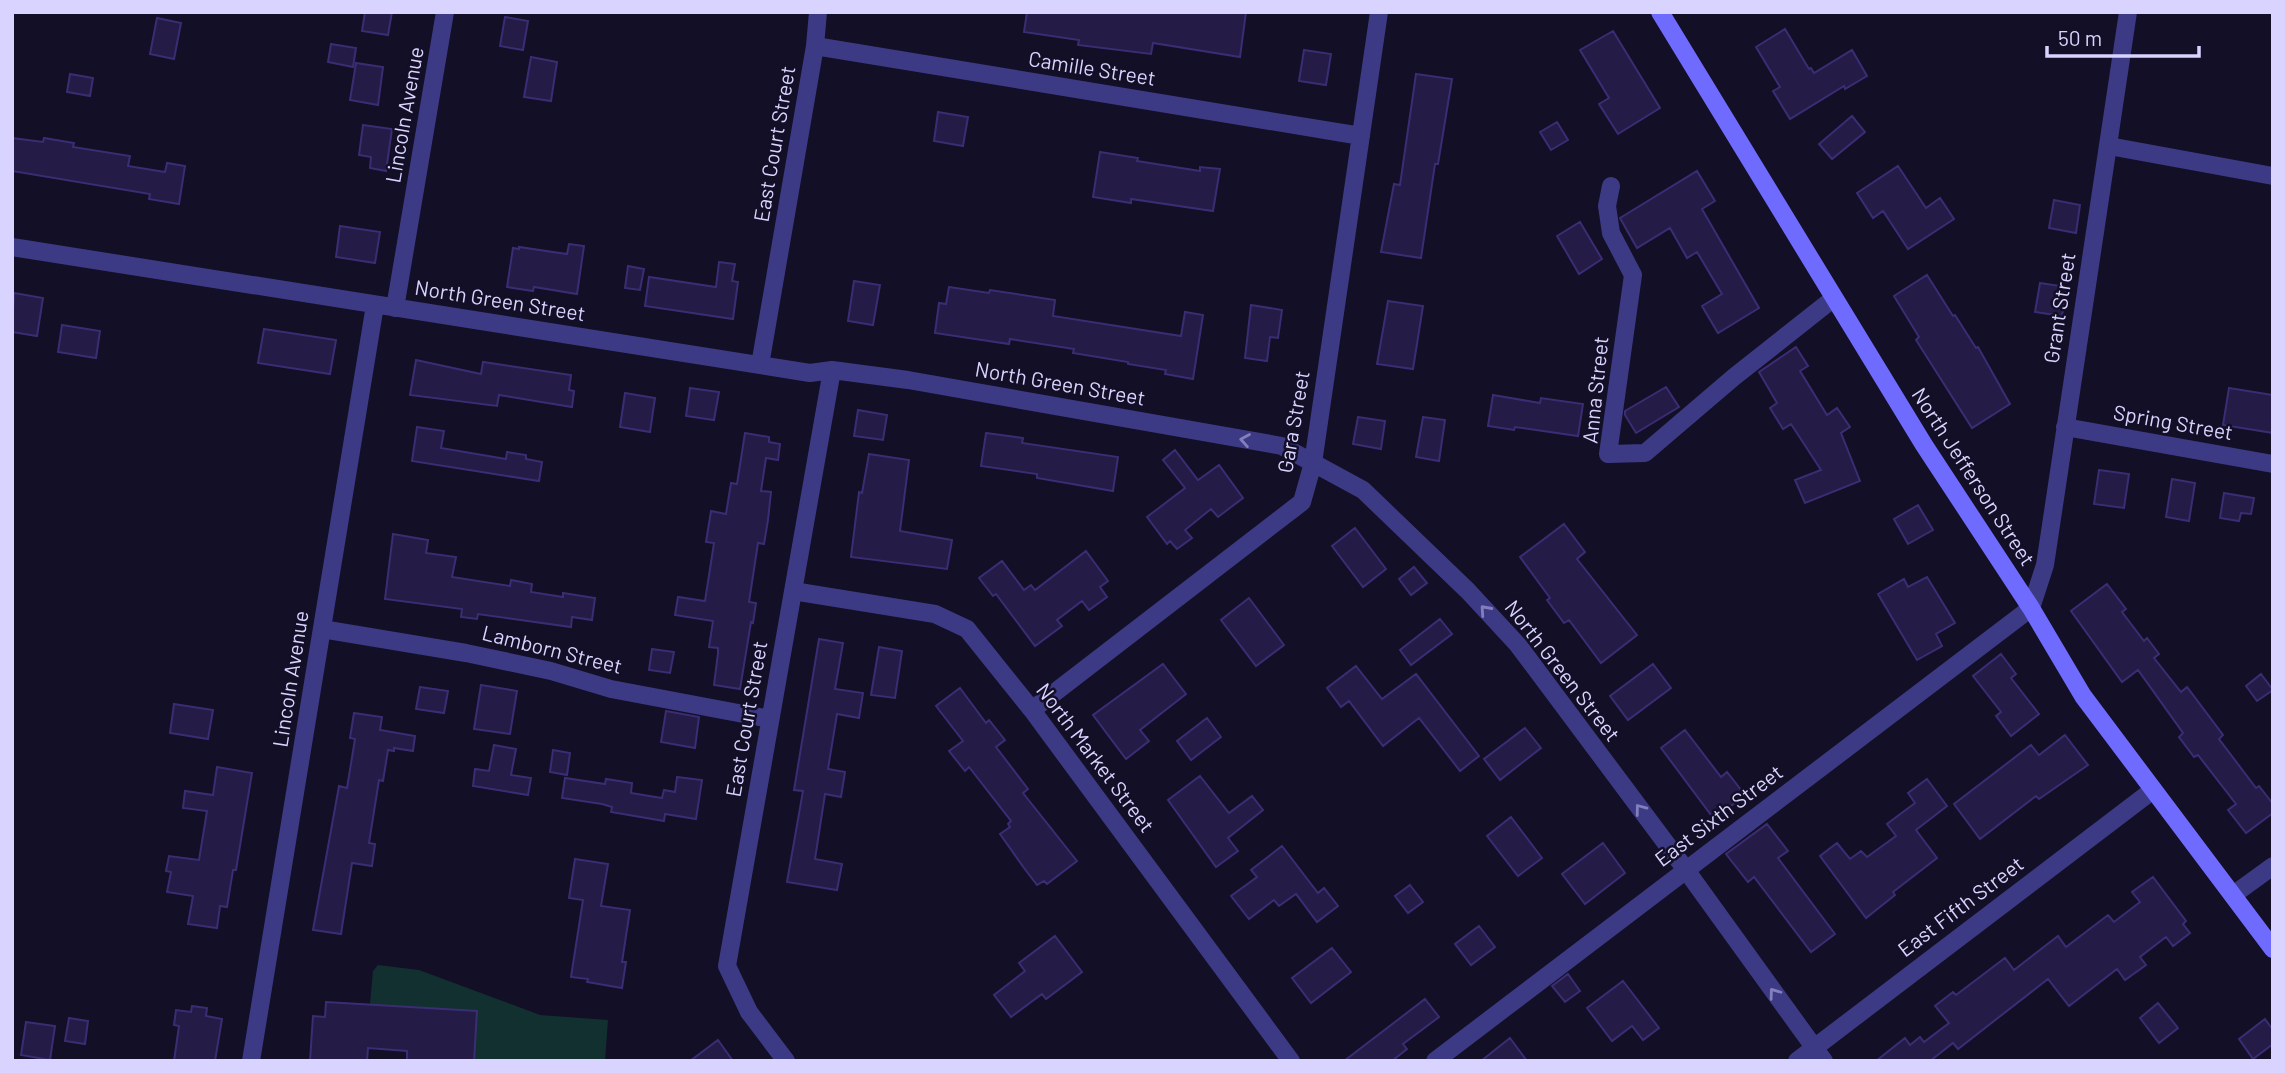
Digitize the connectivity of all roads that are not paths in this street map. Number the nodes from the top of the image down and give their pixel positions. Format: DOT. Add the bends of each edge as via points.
graph roads {
  1 [pos="445,12"];
  2 [pos="818,12"];
  3 [pos="1379,12"];
  4 [pos="1660,12"];
  5 [pos="2128,12"];
  6 [pos="815,47"];
  7 [pos="1361,136"];
  8 [pos="2109,146"];
  9 [pos="2273,176"];
  10 [pos="1611,186"];
  11 [pos="12,247"];
  12 [pos="1834,298"];
  13 [pos="375,305"];
  14 [pos="394,308"];
  15 [pos="760,365"];
  16 [pos="832,370"];
  17 [pos="2065,427"];
  18 [pos="1313,463"];
  19 [pos="2273,464"];
  20 [pos="793,591"];
  21 [pos="2031,608"];
  22 [pos="322,629"];
  23 [pos="1032,710"];
  24 [pos="771,719"];
  25 [pos="2153,790"];
  26 [pos="2273,866"];
  27 [pos="1686,870"];
  28 [pos="2233,895"];
  29 [pos="2273,949"];
  30 [pos="1819,1054"];
  31 [pos="251,1061"];
  32 [pos="786,1061"];
  33 [pos="1291,1061"];
  34 [pos="1435,1061"];
  35 [pos="1797,1061"];
  1 -- 14 [label="street, Lincoln Avenue"];
  2 -- 6 [label="street, East Court Street"];
  3 -- 7 [label="street, Gara Street"];
  4 -- 12 [label="main road, North Jefferson Street"];
  5 -- 8 [label="street, Grant Street"];
  6 -- 7 [label="street, Camille Street"];
  6 -- 15 [label="street, East Court Street"];
  7 -- 18 [label="street, Gara Street"];
  8 -- 9 [label="street"];
  8 -- 17 [label="street, Grant Street"];
  10 -- 12 [label="street, Anna Street" via="1607,206 1611,233 1633,275 1608,454 1645,453"];
  11 -- 13 [label="street, North Green Street"];
  12 -- 21 [label="main road, North Jefferson Street"];
  13 -- 14 [label="street, North Green Street"];
  13 -- 22 [label="street, Lincoln Avenue"];
  14 -- 15 [label="street, North Green Street"];
  15 -- 16 [label="street, North Green Street" via="810,373"];
  18 -- 16 [label="street, North Green Street, one-way" via="1282,446"];
  16 -- 20 [label="street, East Court Street"];
  17 -- 19 [label="street, Spring Street"];
  17 -- 21 [label="street, Grant Street" via="2045,565"];
  18 -- 23 [label="street, Gara Street" via="1302,502"];
  27 -- 18 [label="street, North Green Street, one-way" via="1518,645 1363,490"];
  20 -- 23 [label="street, North Market Street" via="946,617 967,629"];
  20 -- 24 [label="street, East Court Street"];
  21 -- 25 [label="main road, North Jefferson Street" via="2083,696"];
  21 -- 27 [label="street, East Sixth Street"];
  22 -- 24 [label="street, Lamborn Street" via="466,653 611,689"];
  22 -- 31 [label="street, Lincoln Avenue"];
  23 -- 33 [label="street, North Market Street"];
  24 -- 32 [label="street, East Court Street" via="727,966 749,1012"];
  25 -- 28 [label="main road, North Jefferson Street"];
  25 -- 30 [label="street, East Fifth Street"];
  26 -- 28 [label="street"];
  30 -- 27 [label="street, North Green Street, one-way"];
  27 -- 34 [label="street, East Sixth Street"];
  28 -- 29 [label="main road, North Jefferson Street"];
  30 -- 35 [label="street, East Fifth Street"];
}
